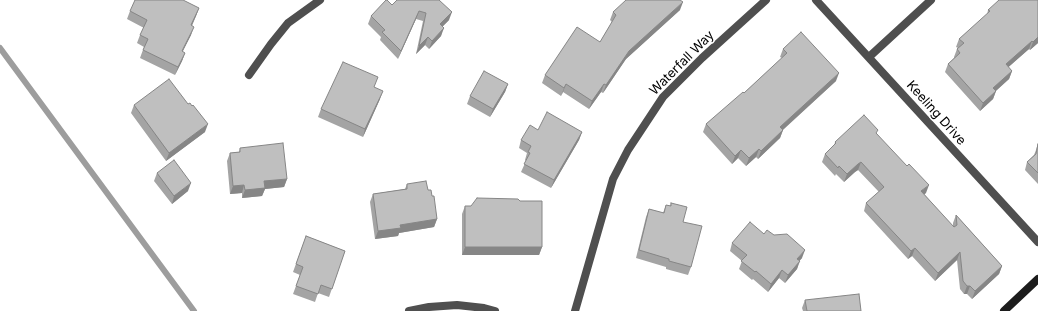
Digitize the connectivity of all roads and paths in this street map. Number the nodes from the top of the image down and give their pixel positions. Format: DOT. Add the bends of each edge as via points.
graph roads {
  1 [pos="320,0"];
  2 [pos="766,0"];
  3 [pos="816,0"];
  4 [pos="931,0"];
  5 [pos="869,57"];
  6 [pos="249,75"];
  7 [pos="1038,242"];
  8 [pos="1038,279"];
  9 [pos="409,311"];
  10 [pos="495,311"];
  11 [pos="575,311"];
  12 [pos="1004,311"];
  1 -- 6 [label="street" via="288,23"];
  2 -- 11 [label="street, Waterfall Way" via="702,58 663,98 628,150 613,179"];
  3 -- 5 [label="street, Keeling Drive"];
  4 -- 5 [label="street"];
  5 -- 7 [label="street, Keeling Drive"];
  8 -- 12 [label="street"];
  9 -- 10 [label="street" via="457,305"];
}
